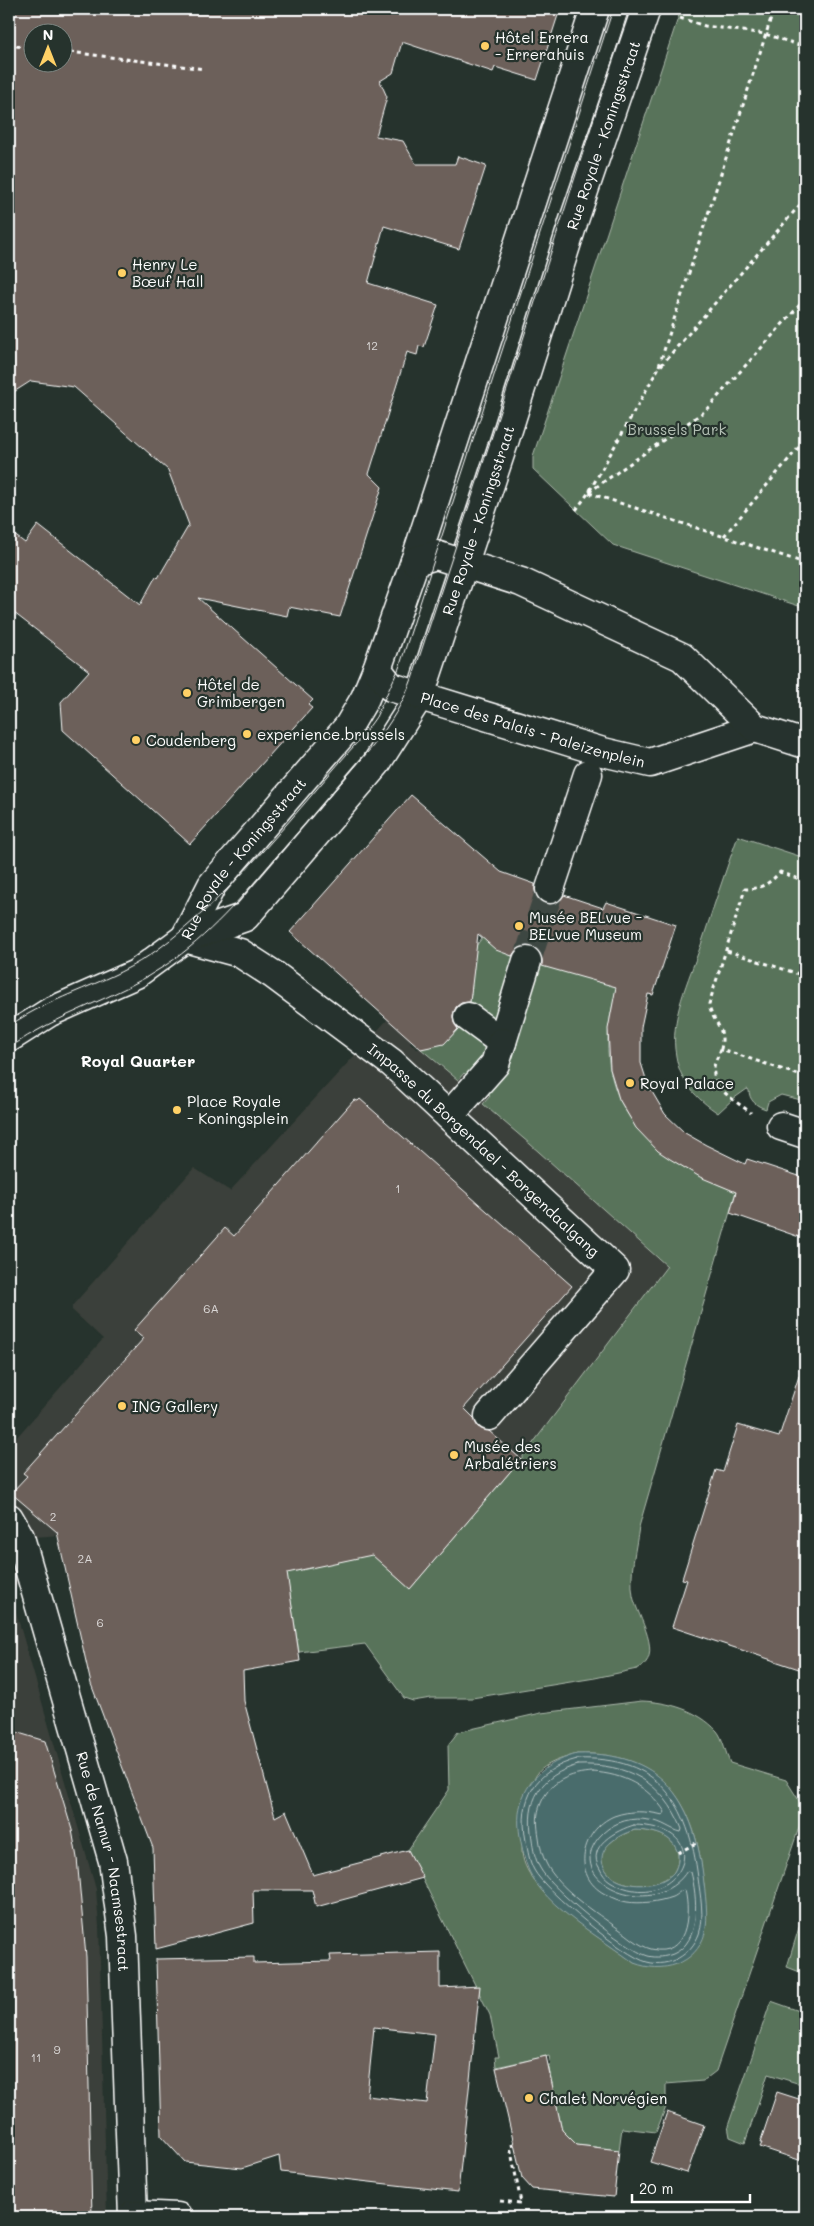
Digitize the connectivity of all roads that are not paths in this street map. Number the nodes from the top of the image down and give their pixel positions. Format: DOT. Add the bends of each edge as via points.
graph roads {
  1 [pos="594,9"];
  2 [pos="646,9"];
  3 [pos="415,561"];
  4 [pos="464,563"];
  5 [pos="377,669"];
  6 [pos="420,695"];
  7 [pos="754,728"];
  8 [pos="805,744"];
  9 [pos="588,774"];
  10 [pos="550,889"];
  11 [pos="185,938"];
  12 [pos="527,961"];
  13 [pos="468,1017"];
  14 [pos="9,1038"];
  15 [pos="502,1042"];
  16 [pos="449,1116"];
  17 [pos="489,1416"];
  18 [pos="9,1518"];
  19 [pos="133,2216"];
  20 [pos="178,2217"];
  1 -- 3 [label="main road, Rue Royale - Koningsstraat"];
  2 -- 4 [label="main road, Rue Royale - Koningsstraat" via="574,220"];
  3 -- 4 [label="main road" via="436,555"];
  3 -- 5 [label="main road, Rue Royale - Koningsstraat"];
  4 -- 6 [label="main road, Rue Royale - Koningsstraat"];
  4 -- 7 [label="main road" via="521,582 682,657"];
  5 -- 6 [label="main road, Place des Palais - Paleizenplein" via="391,687"];
  5 -- 11 [label="main road, Rue Royale - Koningsstraat" via="348,726 212,885"];
  6 -- 7 [label="main road, Place des Palais - Paleizenplein" via="603,752 650,763"];
  6 -- 11 [label="main road, Rue Royale - Koningsstraat" via="376,764 245,917"];
  7 -- 8 [label="main road"];
  9 -- 10 [label="main road"];
  11 -- 14 [label="main road" via="136,974 50,1012"];
  11 -- 16 [label="main road, Impasse du Borgendael - Borgendaalgang" via="240,953 274,975 392,1063"];
  12 -- 15 [label="main road"];
  13 -- 15 [label="main road"];
  15 -- 16 [label="main road" via="494,1064"];
  16 -- 17 [label="main road, Impasse du Borgendael - Borgendaalgang" via="615,1270"];
  18 -- 19 [label="main road, Rue de Namur - Naamsestraat" via="20,1536 113,1862 123,1936"];
  19 -- 20 [label="main road"];
}
